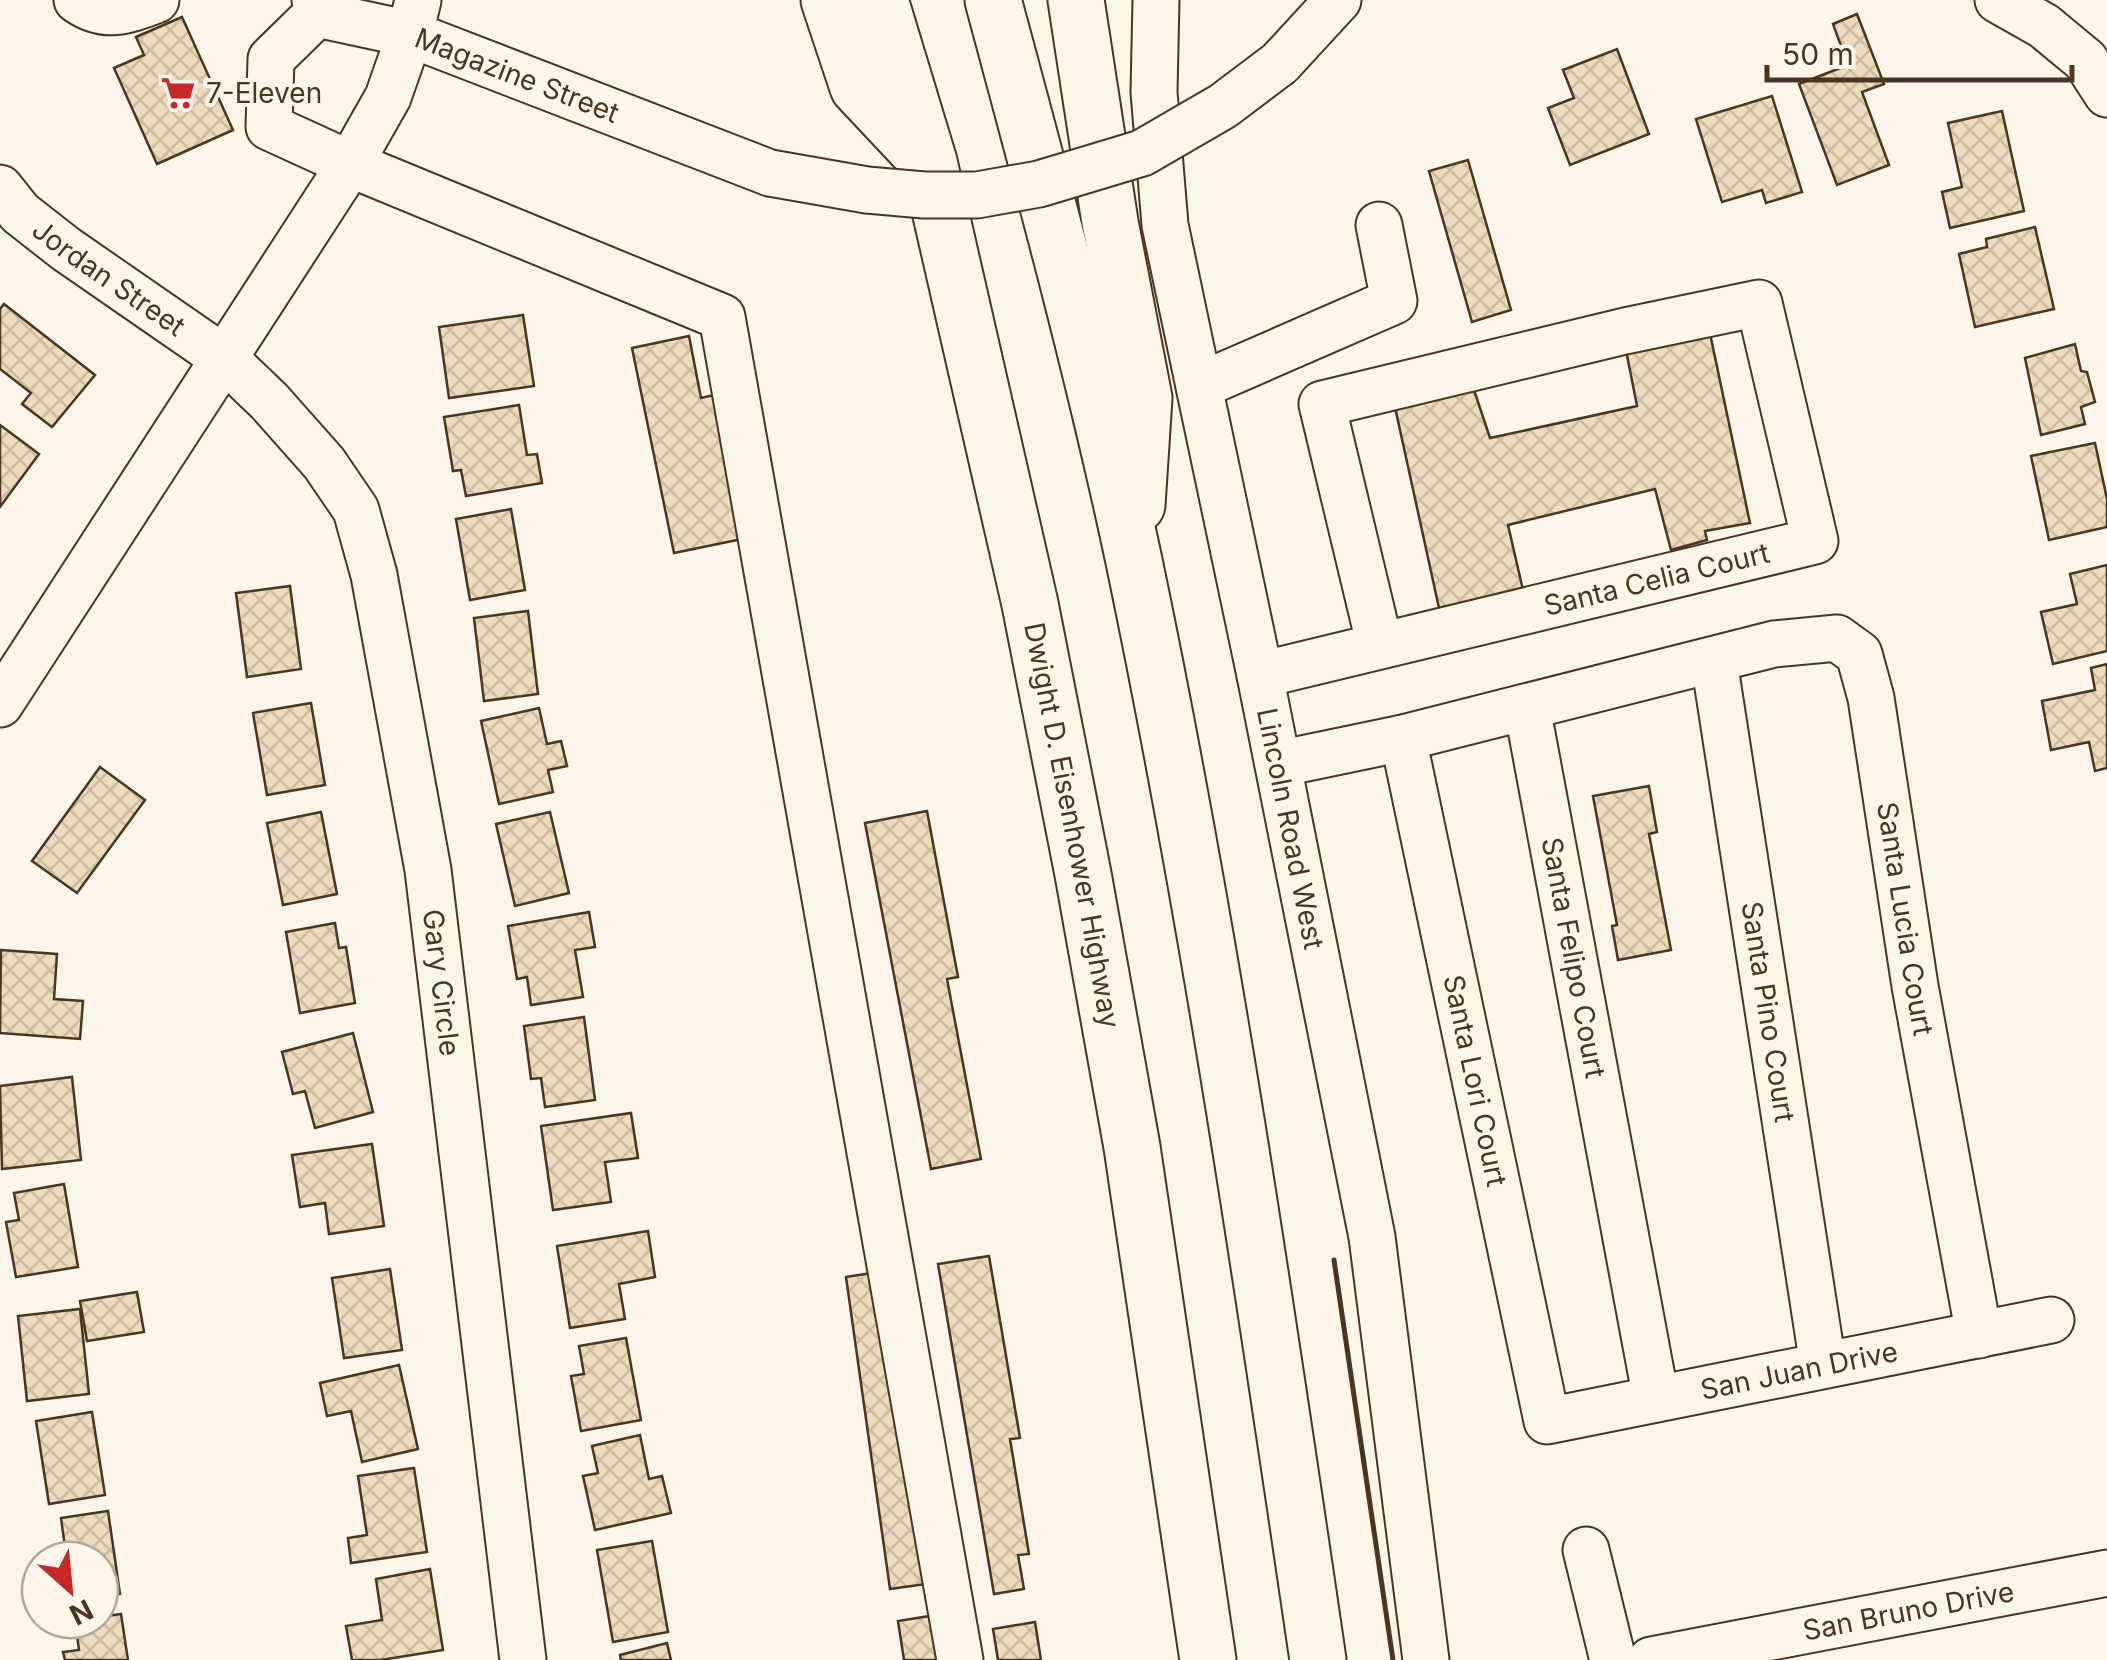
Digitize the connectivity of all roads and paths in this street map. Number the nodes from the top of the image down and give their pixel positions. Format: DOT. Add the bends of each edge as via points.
graph roads {
  1 [pos="78,0"];
  2 [pos="156,0"];
  3 [pos="829,0"];
  4 [pos="880,0"];
  5 [pos="993,0"];
  6 [pos="1076,0"];
  7 [pos="1156,0"];
  8 [pos="1338,0"];
  9 [pos="1998,0"];
  10 [pos="316,7"];
  11 [pos="2054,13"];
  12 [pos="414,17"];
  13 [pos="2107,94"];
  14 [pos="929,162"];
  15 [pos="350,164"];
  16 [pos="0,188"];
  17 [pos="1379,226"];
  18 [pos="226,359"];
  19 [pos="1199,386"];
  20 [pos="1134,558"];
  21 [pos="1380,646"];
  22 [pos="1714,660"];
  23 [pos="1260,675"];
  24 [pos="0,704"];
  25 [pos="1527,707"];
  26 [pos="1403,738"];
  27 [pos="1278,764"];
  28 [pos="2051,1320"];
  29 [pos="1979,1334"];
  30 [pos="1823,1365"];
  31 [pos="1656,1399"];
  32 [pos="1547,1421"];
  33 [pos="1586,1550"];
  34 [pos="2107,1574"];
  35 [pos="1799,1646"];
  36 [pos="523,1660"];
  37 [pos="960,1660"];
  38 [pos="1208,1660"];
  39 [pos="1318,1660"];
  40 [pos="1426,1660"];
  41 [pos="1613,1660"];
  42 [pos="1652,1660"];
  1 -- 2 [label="street" via="109,14"];
  3 -- 14 [label="highway" via="858,87"];
  4 -- 14 [label="highway, Dwight D. Eisenhower Highway"];
  5 -- 20 [label="highway"];
  6 -- 20 [label="highway" via="1144,398"];
  7 -- 19 [label="street, Lincoln Road West" via="1154,92 1165,225"];
  8 -- 12 [label="street, Magazine Street, bridge" via="1280,63 1142,154 978,195 867,190 770,173"];
  9 -- 11 [label="street"];
  10 -- 12 [label="street"];
  10 -- 15 [label="street" via="270,58 269,127"];
  11 -- 13 [label="street"];
  12 -- 15 [label="street, Magazine Street" via="388,97"];
  14 -- 38 [label="highway, Dwight D. Eisenhower Highway" via="1084,874 1132,1146"];
  15 -- 18 [label="street, Magazine Street"];
  15 -- 37 [label="street" via="722,317"];
  16 -- 18 [label="street, Jordan Street" via="66,249"];
  17 -- 19 [label="street" via="1394,301"];
  18 -- 24 [label="street, Magazine Street"];
  18 -- 36 [label="street, Gary Circle" via="269,400 356,510 374,575 428,870"];
  19 -- 23 [label="street, Lincoln Road West"];
  20 -- 39 [label="highway" via="1219,1006"];
  21 -- 21 [label="street, Santa Celia Court" via="1816,541 1759,303 1322,404"];
  21 -- 23 [label="street, Santa Celia Court"];
  22 -- 25 [label="street"];
  22 -- 29 [label="street, Santa Lucia Court" via="1774,644 1837,638 1859,654"];
  22 -- 30 [label="street, Santa Pino Court"];
  23 -- 27 [label="street, Lincoln Road West"];
  25 -- 26 [label="street"];
  25 -- 31 [label="street, Santa Felipo Court"];
  26 -- 27 [label="street"];
  26 -- 32 [label="street, Santa Lori Court"];
  27 -- 40 [label="street, Lincoln Road West" via="1372,1237"];
  28 -- 29 [label="street, San Juan Drive"];
  29 -- 30 [label="street, San Juan Drive"];
  30 -- 31 [label="street, San Juan Drive"];
  31 -- 32 [label="street, San Juan Drive"];
  33 -- 41 [label="street"];
  34 -- 35 [label="street, San Bruno Drive"];
  35 -- 42 [label="street, San Bruno Drive"];
}
